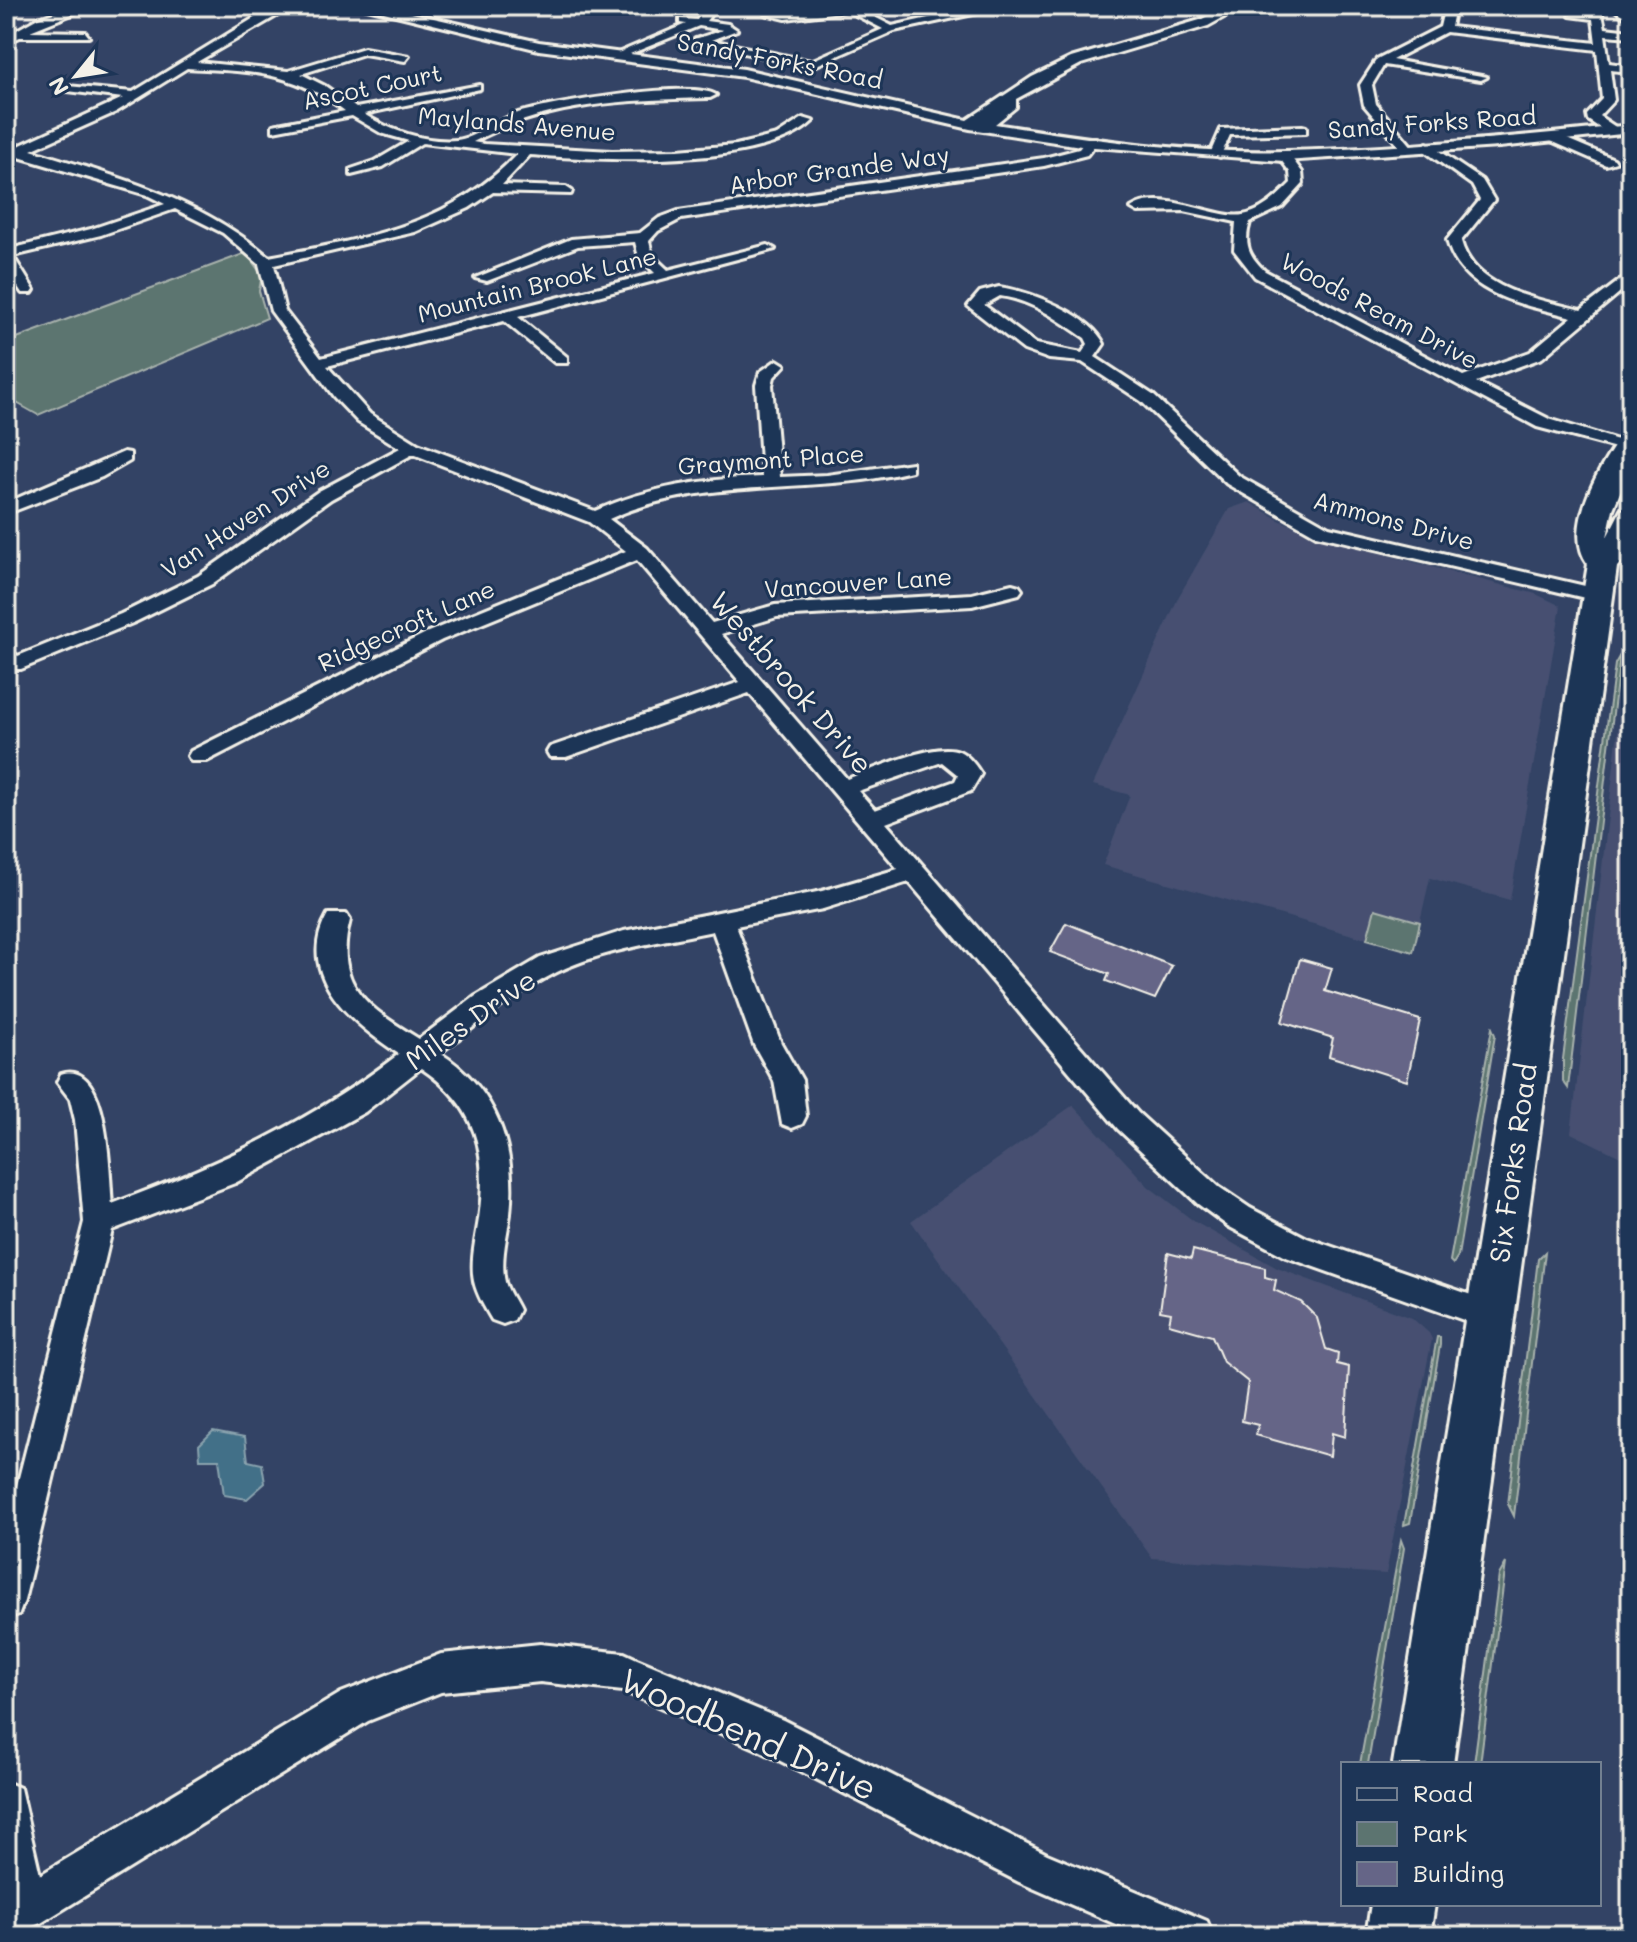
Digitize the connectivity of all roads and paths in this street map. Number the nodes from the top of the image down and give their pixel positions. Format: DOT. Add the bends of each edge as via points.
graph roads {
  1 [pos="87,6"];
  2 [pos="365,6"];
  3 [pos="380,6"];
  4 [pos="700,6"];
  5 [pos="712,6"];
  6 [pos="794,6"];
  7 [pos="988,6"];
  8 [pos="1238,6"];
  9 [pos="1450,6"];
  10 [pos="1617,6"];
  11 [pos="291,7"];
  12 [pos="266,9"];
  13 [pos="1574,14"];
  14 [pos="1631,18"];
  15 [pos="690,22"];
  16 [pos="891,29"];
  17 [pos="1445,29"];
  18 [pos="1600,31"];
  19 [pos="19,34"];
  20 [pos="1631,34"];
  21 [pos="85,35"];
  22 [pos="6,40"];
  23 [pos="1601,47"];
  24 [pos="619,53"];
  25 [pos="405,58"];
  26 [pos="1381,61"];
  27 [pos="185,65"];
  28 [pos="1603,66"];
  29 [pos="1631,69"];
  30 [pos="290,74"];
  31 [pos="1481,77"];
  32 [pos="60,87"];
  33 [pos="476,87"];
  34 [pos="710,95"];
  35 [pos="134,96"];
  36 [pos="356,113"];
  37 [pos="807,121"];
  38 [pos="980,124"];
  39 [pos="277,128"];
  40 [pos="1631,129"];
  41 [pos="1302,130"];
  42 [pos="1613,131"];
  43 [pos="685,135"];
  44 [pos="1555,138"];
  45 [pos="420,139"];
  46 [pos="1092,141"];
  47 [pos="463,143"];
  48 [pos="1427,147"];
  49 [pos="528,149"];
  50 [pos="1408,149"];
  51 [pos="13,153"];
  52 [pos="692,154"];
  53 [pos="1216,154"];
  54 [pos="1284,156"];
  55 [pos="947,160"];
  56 [pos="1610,162"];
  57 [pos="355,172"];
  58 [pos="968,173"];
  59 [pos="818,184"];
  60 [pos="490,188"];
  61 [pos="566,191"];
  62 [pos="828,195"];
  63 [pos="179,203"];
  64 [pos="1138,208"];
  65 [pos="1244,220"];
  66 [pos="642,237"];
  67 [pos="768,249"];
  68 [pos="6,255"];
  69 [pos="266,262"];
  70 [pos="667,276"];
  71 [pos="1631,276"];
  72 [pos="482,278"];
  73 [pos="27,290"];
  74 [pos="1581,315"];
  75 [pos="509,317"];
  76 [pos="1086,358"];
  77 [pos="561,360"];
  78 [pos="317,364"];
  79 [pos="777,365"];
  80 [pos="1464,381"];
  81 [pos="1629,444"];
  82 [pos="412,448"];
  83 [pos="124,457"];
  84 [pos="906,467"];
  85 [pos="771,481"];
  86 [pos="6,509"];
  87 [pos="596,518"];
  88 [pos="1617,548"];
  89 [pos="640,552"];
  90 [pos="1012,590"];
  91 [pos="709,631"];
  92 [pos="10,660"];
  93 [pos="756,684"];
  94 [pos="558,752"];
  95 [pos="199,756"];
  96 [pos="843,788"];
  97 [pos="871,820"];
  98 [pos="915,872"];
  99 [pos="337,920"];
  100 [pos="721,920"];
  101 [pos="417,1054"];
  102 [pos="71,1082"];
  103 [pos="792,1116"];
  104 [pos="99,1222"];
  105 [pos="503,1310"];
  106 [pos="1489,1315"];
  107 [pos="6,1601"];
  108 [pos="1423,1762"];
  109 [pos="6,1802"];
  110 [pos="1403,1906"];
  111 [pos="16,1913"];
  112 [pos="1192,1936"];
  113 [pos="1398,1936"];
  1 -- 19 [label="street" via="54,15"];
  2 -- 24 [label="street, Sandy Forks Road" via="502,39"];
  3 -- 24 [label="street, Sandy Forks Road" via="549,44"];
  4 -- 15 [label="street"];
  5 -- 15 [label="street" via="709,14"];
  6 -- 16 [label="street" via="769,12 786,16 849,8"];
  7 -- 16 [label="street" via="996,8"];
  8 -- 38 [label="street" via="1204,23 1076,61 1037,80"];
  9 -- 17 [label="street"];
  10 -- 14 [label="main road"];
  11 -- 12 [label="street"];
  12 -- 27 [label="street"];
  13 -- 18 [label="street" via="1598,16"];
  15 -- 16 [label="street" via="714,32 699,41 812,64"];
  15 -- 24 [label="street"];
  17 -- 23 [label="street"];
  17 -- 26 [label="street"];
  18 -- 20 [label="street"];
  18 -- 23 [label="street"];
  19 -- 21 [label="street"];
  19 -- 22 [label="street"];
  23 -- 28 [label="street"];
  24 -- 38 [label="street, Sandy Forks Road" via="752,74"];
  25 -- 30 [label="street" via="364,51"];
  26 -- 31 [label="street"];
  26 -- 50 [label="street" via="1369,75 1366,95"];
  27 -- 30 [label="street, Maylands Avenue"];
  27 -- 35 [label="street"];
  28 -- 29 [label="street"];
  28 -- 42 [label="street" via="1613,91 1593,115"];
  30 -- 36 [label="street, Maylands Avenue"];
  32 -- 35 [label="street"];
  33 -- 36 [label="street, Ascot Court"];
  34 -- 47 [label="street" via="613,100 548,111 506,122"];
  35 -- 51 [label="street" via="91,121"];
  36 -- 39 [label="street, Ascot Court"];
  36 -- 45 [label="street, Maylands Avenue" via="386,131"];
  37 -- 52 [label="street, Maylands Avenue" via="782,137"];
  38 -- 46 [label="street, Sandy Forks Road"];
  40 -- 42 [label="street, Sandy Forks Road"];
  41 -- 53 [label="street" via="1225,132"];
  42 -- 44 [label="street, Sandy Forks Road"];
  43 -- 52 [label="street"];
  44 -- 48 [label="street, Sandy Forks Road"];
  44 -- 56 [label="street"];
  45 -- 47 [label="street, Maylands Avenue"];
  45 -- 57 [label="street"];
  46 -- 53 [label="street, Sandy Forks Road"];
  46 -- 58 [label="street, Arbor Grande Way" via="1083,152 1068,157"];
  47 -- 49 [label="street, Maylands Avenue"];
  48 -- 50 [label="street, Sandy Forks Road"];
  48 -- 74 [label="street" via="1477,183 1487,200 1454,240 1455,256 1464,268 1516,296"];
  49 -- 52 [label="street, Maylands Avenue"];
  49 -- 60 [label="street"];
  50 -- 54 [label="street, Sandy Forks Road"];
  51 -- 63 [label="street"];
  53 -- 54 [label="street, Sandy Forks Road"];
  54 -- 65 [label="street" via="1296,172 1297,184 1277,204"];
  55 -- 58 [label="street"];
  58 -- 62 [label="street, Arbor Grande Way"];
  59 -- 62 [label="street"];
  60 -- 61 [label="street"];
  60 -- 69 [label="street" via="419,225 363,244"];
  62 -- 66 [label="street, Arbor Grande Way" via="743,211 678,215"];
  63 -- 68 [label="street"];
  63 -- 69 [label="street" via="228,230"];
  64 -- 65 [label="street" via="1184,207"];
  65 -- 80 [label="street, Woods Ream Drive" via="1238,249 1260,274"];
  66 -- 70 [label="street" via="640,250"];
  66 -- 72 [label="street" via="576,242"];
  67 -- 70 [label="street, Mountain Brook Lane"];
  68 -- 73 [label="street"];
  69 -- 78 [label="street, Westbrook Drive" via="278,311"];
  70 -- 75 [label="street, Mountain Brook Lane"];
  71 -- 74 [label="street"];
  74 -- 80 [label="street" via="1536,355"];
  75 -- 77 [label="street"];
  75 -- 78 [label="street, Mountain Brook Lane"];
  76 -- 76 [label="street, Ammons Drive" via="1030,347 975,306 990,294 1028,295 1092,335 1096,344"];
  76 -- 88 [label="street, Ammons Drive" via="1147,398 1259,499 1323,531 1397,549"];
  78 -- 82 [label="street, Westbrook Drive" via="355,410"];
  79 -- 85 [label="street" via="764,385"];
  80 -- 81 [label="street, Woods Ream Drive" via="1543,423"];
  81 -- 88 [label="main road, Six Forks Road" via="1593,533 1593,548"];
  82 -- 87 [label="street, Westbrook Drive"];
  82 -- 92 [label="street, Van Haven Drive" via="325,495 205,580 116,623"];
  83 -- 86 [label="street"];
  84 -- 85 [label="street, Graymont Place" via="868,478"];
  85 -- 87 [label="street, Graymont Place" via="686,486"];
  87 -- 89 [label="street, Westbrook Drive"];
  88 -- 106 [label="main road, Six Forks Road"];
  89 -- 91 [label="street, Westbrook Drive"];
  89 -- 95 [label="street, Ridgecroft Lane" via="435,636"];
  90 -- 91 [label="street, Vancouver Lane" via="972,600 775,611"];
  91 -- 93 [label="street, Westbrook Drive"];
  93 -- 94 [label="street"];
  93 -- 96 [label="street, Westbrook Drive"];
  96 -- 97 [label="street, Westbrook Drive"];
  96 -- 97 [label="street" via="941,755 954,757 970,774 963,786"];
  97 -- 98 [label="street, Westbrook Drive"];
  98 -- 100 [label="street, Miles Drive" via="823,900"];
  98 -- 106 [label="street, Westbrook Drive" via="1128,1121 1187,1179 1240,1218 1293,1245"];
  99 -- 101 [label="street" via="328,957 345,996"];
  100 -- 101 [label="street, Miles Drive" via="624,940 549,965 485,1003"];
  100 -- 103 [label="street" via="768,1045 788,1080"];
  101 -- 104 [label="street, Miles Drive" via="355,1104 237,1168"];
  101 -- 105 [label="street" via="455,1077 478,1106 494,1140 499,1160 487,1264"];
  102 -- 104 [label="street" via="83,1094 89,1120"];
  104 -- 107 [label="street"];
  106 -- 108 [label="main road, Six Forks Road"];
  109 -- 111 [label="street"];
  110 -- 113 [label="main road"];
  111 -- 112 [label="street, Woodbend Drive" via="355,1707 441,1673 540,1663 636,1677 765,1732 1033,1868"];
}
